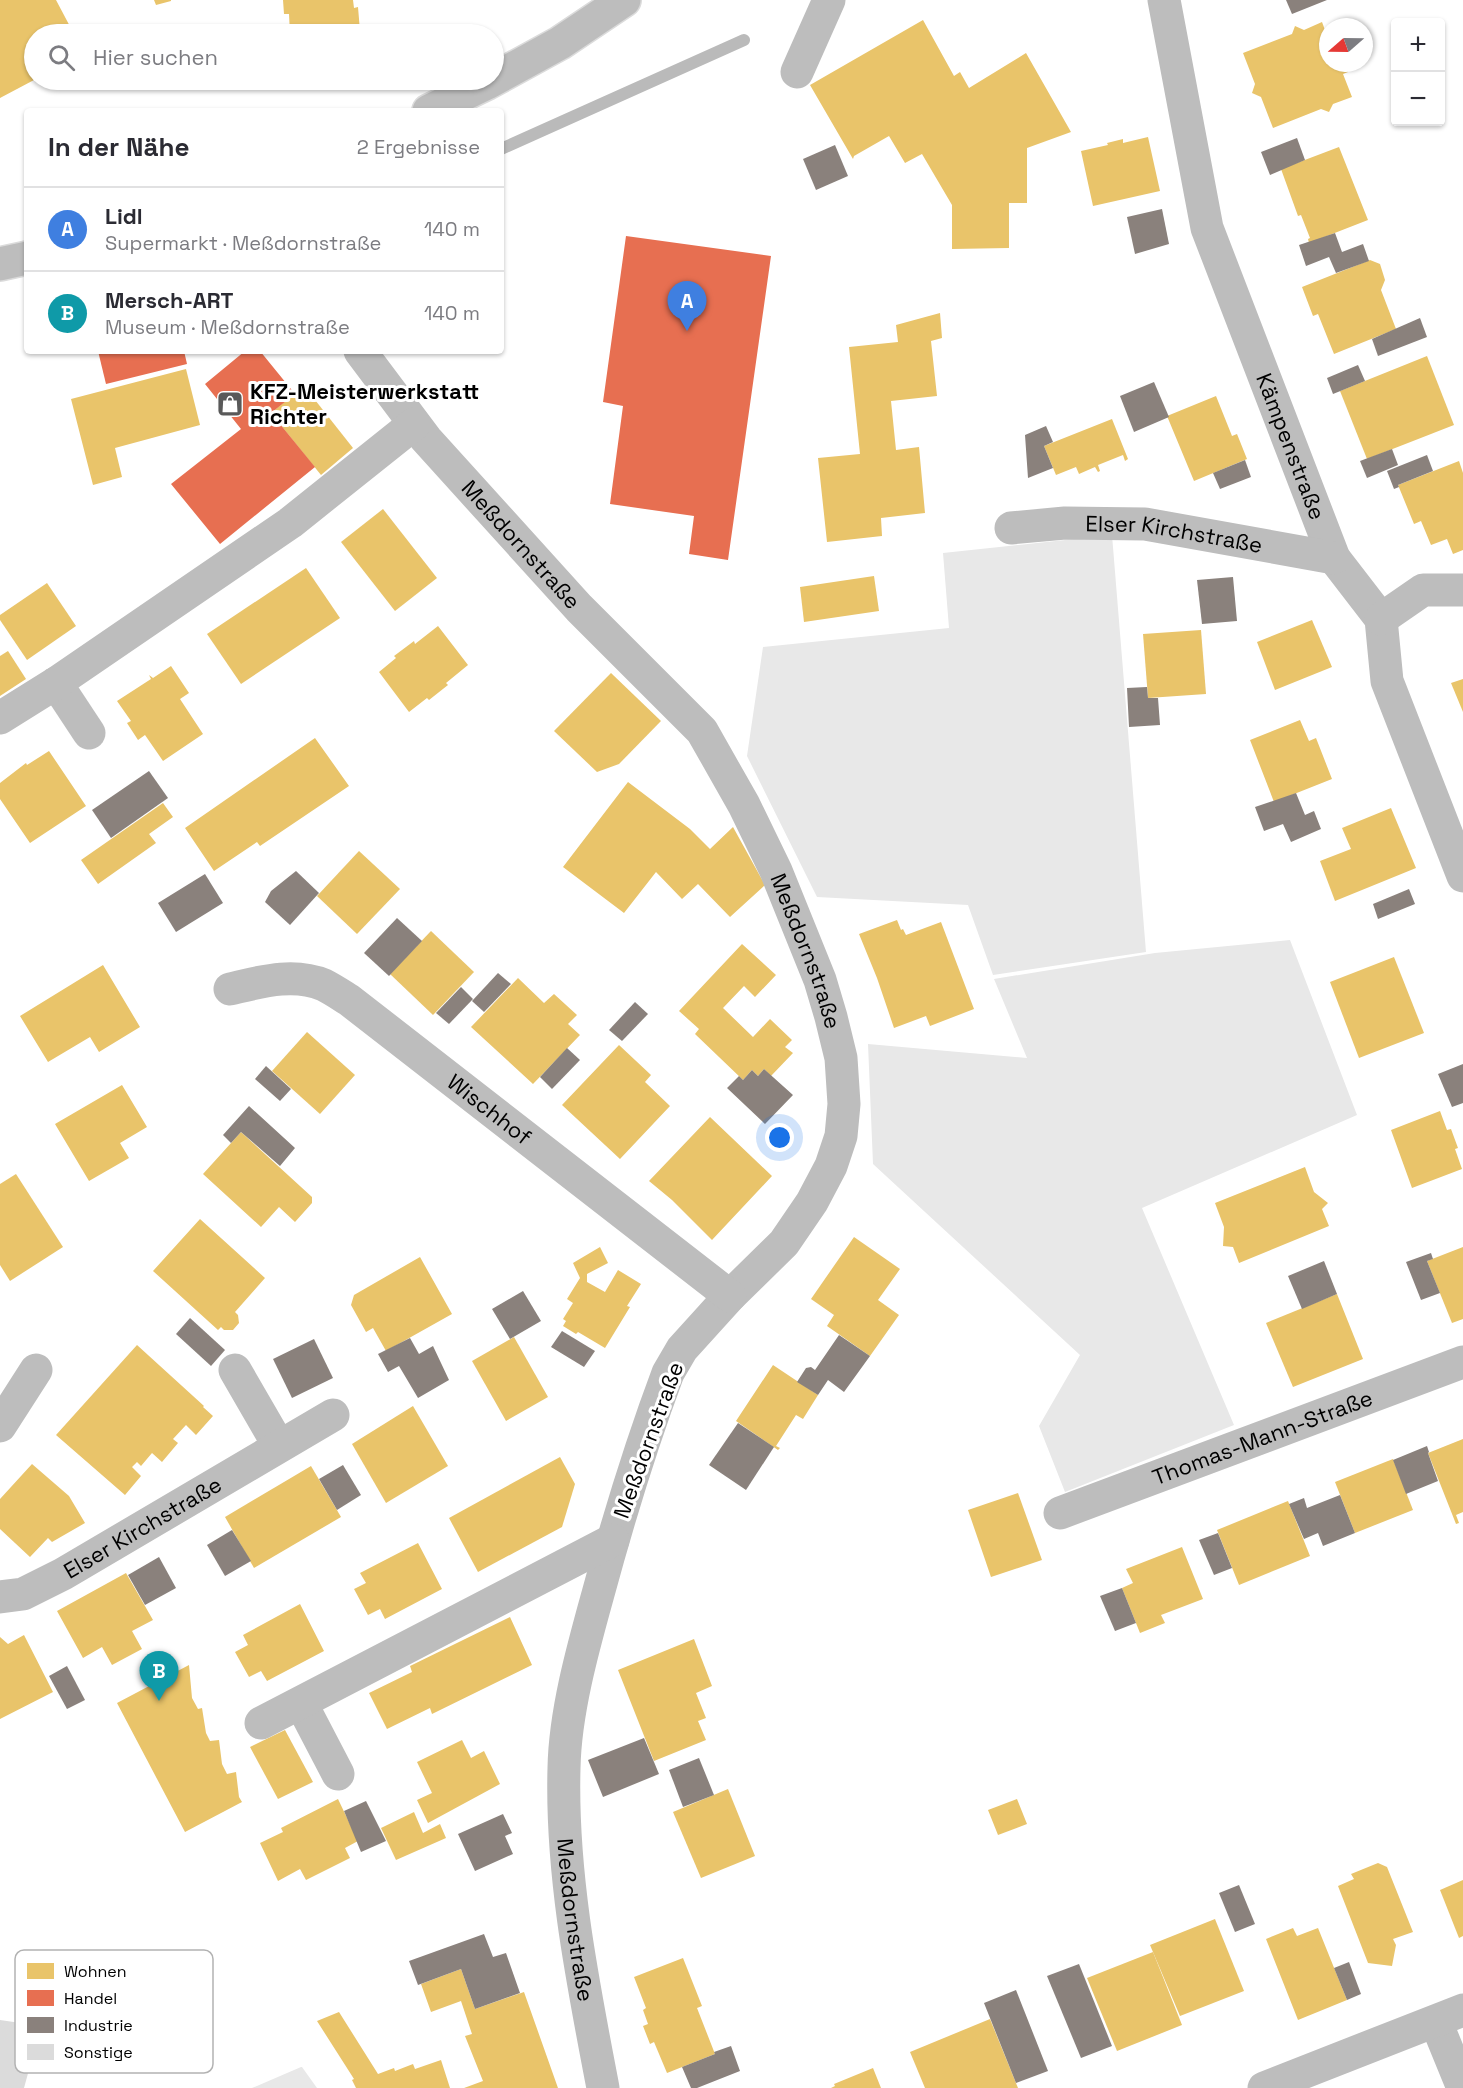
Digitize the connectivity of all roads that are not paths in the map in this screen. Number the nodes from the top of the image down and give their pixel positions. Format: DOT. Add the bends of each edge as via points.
graph roads {
  1 [pos="624,0"];
  2 [pos="829,0"];
  3 [pos="1164,0"];
  4 [pos="797,72"];
  5 [pos="504,74"];
  6 [pos="472,90"];
  7 [pos="435,108"];
  8 [pos="24,259"];
  9 [pos="0,264"];
  10 [pos="362,354"];
  11 [pos="414,424"];
  12 [pos="1011,528"];
  13 [pos="1334,558"];
  14 [pos="1463,590"];
  15 [pos="1381,619"];
  16 [pos="56,683"];
  17 [pos="0,718"];
  18 [pos="89,733"];
  19 [pos="1463,876"];
  20 [pos="230,989"];
  21 [pos="730,1296"];
  22 [pos="1463,1362"];
  23 [pos="36,1370"];
  24 [pos="235,1370"];
  25 [pos="333,1415"];
  26 [pos="0,1426"];
  27 [pos="279,1446"];
  28 [pos="1060,1513"];
  29 [pos="613,1540"];
  30 [pos="0,1597"];
  31 [pos="301,1703"];
  32 [pos="261,1723"];
  33 [pos="338,1774"];
  34 [pos="1449,2016"];
  35 [pos="603,2088"];
  36 [pos="1264,2088"];
  37 [pos="1463,2088"];
  1 -- 5 [label="street" via="560,43"];
  2 -- 4 [label="street"];
  3 -- 13 [label="street, Kämpenstraße" via="1207,228"];
  6 -- 7 [label="street"];
  8 -- 9 [label="street"];
  10 -- 11 [label="street, Meßdornstraße"];
  11 -- 16 [label="street" via="290,523"];
  11 -- 21 [label="street, Meßdornstraße" via="579,608 702,731 776,871 820,980 841,1058 841,1136 827,1175 784,1243"];
  12 -- 13 [label="street, Elser Kirchstraße" via="1065,523 1145,524"];
  13 -- 15 [label="street, Kämpenstraße"];
  14 -- 15 [label="street" via="1423,590"];
  15 -- 19 [label="street" via="1387,681"];
  16 -- 17 [label="street"];
  16 -- 18 [label="street"];
  20 -- 21 [label="street, Wischhof" via="290,978 325,986 349,1000"];
  21 -- 29 [label="street, Meßdornstraße" via="682,1349 668,1373"];
  22 -- 28 [label="street, Thomas-Mann-Straße"];
  23 -- 26 [label="street"];
  24 -- 27 [label="street"];
  25 -- 27 [label="street, Elser Kirchstraße"];
  27 -- 30 [label="street, Elser Kirchstraße" via="63,1574 22,1594"];
  29 -- 31 [label="street, Meßdornstraße"];
  29 -- 35 [label="street, Meßdornstraße" via="585,1642 564,1766 564,1821 578,1956"];
  31 -- 32 [label="street, Meßdornstraße"];
  31 -- 33 [label="street"];
  34 -- 36 [label="street"];
  34 -- 37 [label="street"];
}
